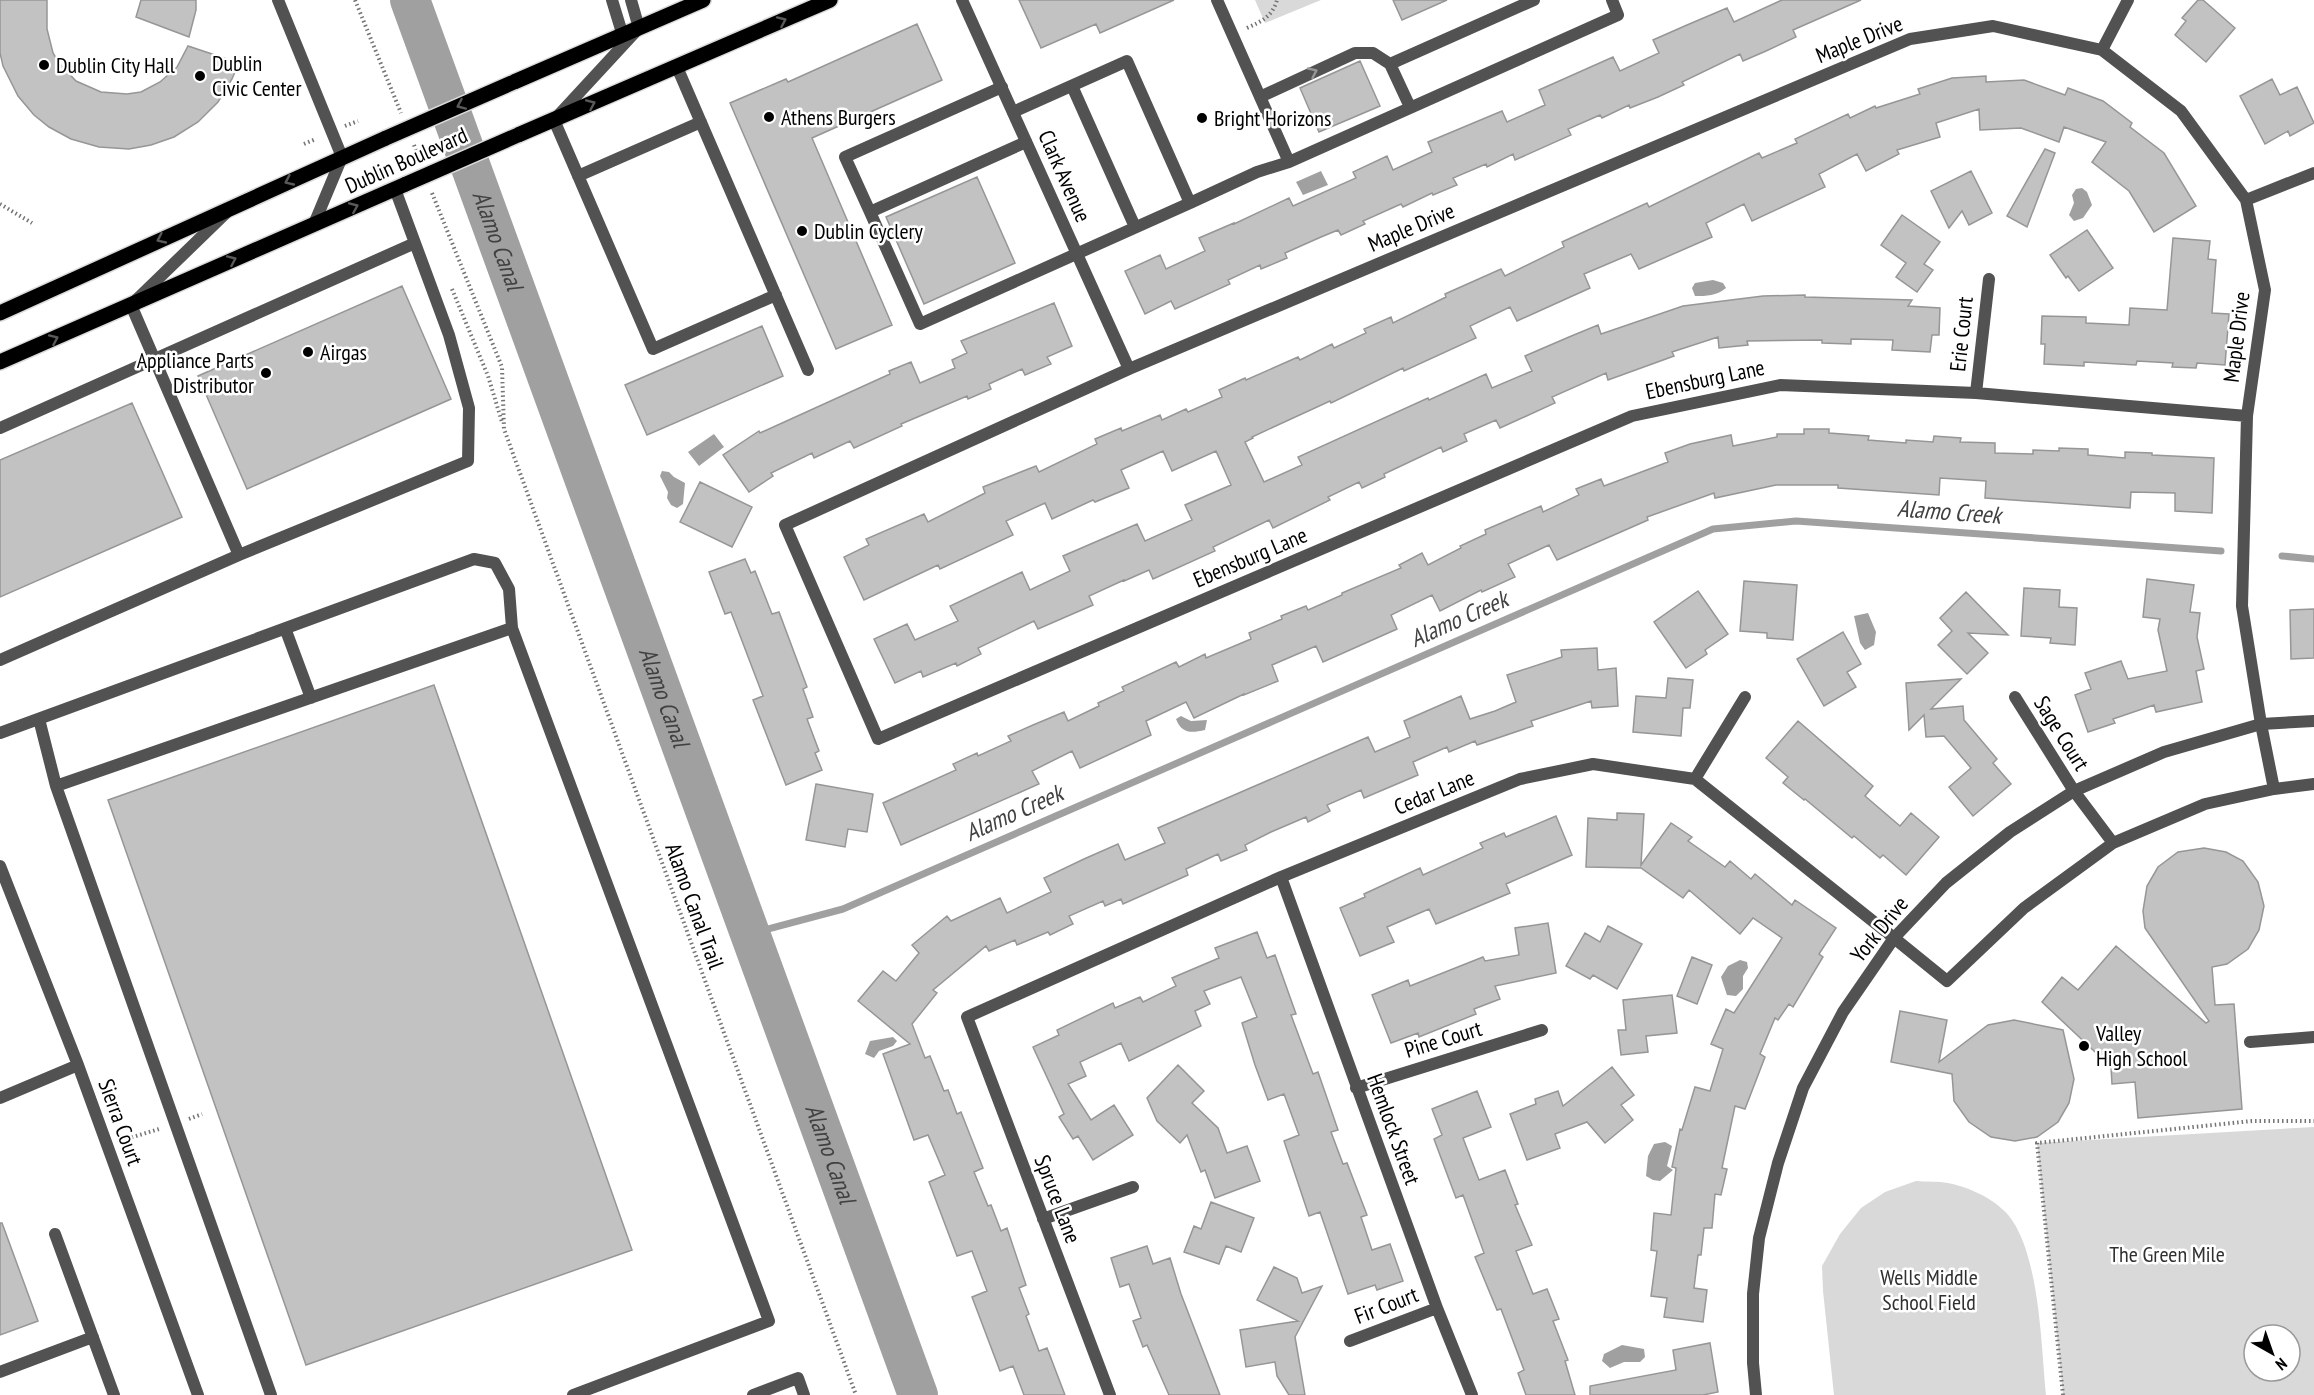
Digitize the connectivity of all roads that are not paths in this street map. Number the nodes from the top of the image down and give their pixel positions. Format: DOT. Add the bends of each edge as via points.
graph roads {
  1 [pos="278,0"];
  2 [pos="612,0"];
  3 [pos="631,0"];
  4 [pos="703,0"];
  5 [pos="830,0"];
  6 [pos="962,0"];
  7 [pos="1217,0"];
  8 [pos="1534,0"];
  9 [pos="1612,0"];
  10 [pos="2128,0"];
  11 [pos="639,28"];
  12 [pos="623,36"];
  13 [pos="2102,51"];
  14 [pos="1390,64"];
  15 [pos="677,67"];
  16 [pos="1072,86"];
  17 [pos="1002,87"];
  18 [pos="1260,97"];
  19 [pos="1410,107"];
  20 [pos="1013,112"];
  21 [pos="554,120"];
  22 [pos="701,122"];
  23 [pos="1026,142"];
  24 [pos="342,157"];
  25 [pos="1289,162"];
  26 [pos="2314,173"];
  27 [pos="578,176"];
  28 [pos="401,187"];
  29 [pos="2246,200"];
  30 [pos="1190,202"];
  31 [pos="233,206"];
  32 [pos="870,212"];
  33 [pos="314,225"];
  34 [pos="1135,227"];
  35 [pos="416,243"];
  36 [pos="1077,254"];
  37 [pos="1989,279"];
  38 [pos="776,295"];
  39 [pos="131,305"];
  40 [pos="0,313"];
  41 [pos="155,360"];
  42 [pos="0,362"];
  43 [pos="1129,369"];
  44 [pos="808,370"];
  45 [pos="1976,393"];
  46 [pos="2247,416"];
  47 [pos="0,428"];
  48 [pos="239,555"];
  49 [pos="285,628"];
  50 [pos="512,628"];
  51 [pos="0,660"];
  52 [pos="1745,697"];
  53 [pos="2014,697"];
  54 [pos="311,698"];
  55 [pos="39,719"];
  56 [pos="2314,721"];
  57 [pos="2261,724"];
  58 [pos="0,733"];
  59 [pos="1695,779"];
  60 [pos="2314,784"];
  61 [pos="56,786"];
  62 [pos="2274,789"];
  63 [pos="2074,791"];
  64 [pos="2113,843"];
  65 [pos="0,866"];
  66 [pos="1281,877"];
  67 [pos="1894,938"];
  68 [pos="967,1017"];
  69 [pos="1542,1030"];
  70 [pos="2314,1037"];
  71 [pos="2250,1042"];
  72 [pos="78,1065"];
  73 [pos="1356,1088"];
  74 [pos="0,1098"];
  75 [pos="1133,1187"];
  76 [pos="1043,1219"];
  77 [pos="55,1234"];
  78 [pos="1437,1308"];
  79 [pos="93,1337"];
  80 [pos="1350,1341"];
  81 [pos="0,1372"];
  82 [pos="114,1395"];
  83 [pos="198,1395"];
  84 [pos="271,1395"];
  85 [pos="573,1395"];
  86 [pos="753,1395"];
  87 [pos="804,1395"];
  88 [pos="1110,1395"];
  89 [pos="1472,1395"];
  90 [pos="1756,1395"];
  1 -- 24 [label="street"];
  2 -- 12 [label="street"];
  3 -- 11 [label="street"];
  4 -- 11 [label="main road, Dublin Boulevard"];
  15 -- 5 [label="main road, Dublin Boulevard, one-way"];
  6 -- 17 [label="street, Clark Avenue"];
  7 -- 18 [label="street"];
  8 -- 14 [label="street"];
  9 -- 19 [label="street" via="1618,15"];
  10 -- 13 [label="street"];
  11 -- 12 [label="main road, Dublin Boulevard"];
  11 -- 21 [label="street"];
  12 -- 24 [label="main road, Dublin Boulevard, one-way, bridge"];
  13 -- 29 [label="street, Maple Drive" via="2181,111"];
  13 -- 43 [label="street, Maple Drive" via="1993,26 1910,39"];
  18 -- 14 [label="street, one-way" via="1355,53 1373,53"];
  14 -- 19 [label="street"];
  21 -- 15 [label="main road, Dublin Boulevard, one-way"];
  15 -- 22 [label="street"];
  16 -- 20 [label="street"];
  16 -- 30 [label="street" via="1127,61"];
  16 -- 34 [label="street"];
  17 -- 20 [label="street, Clark Avenue"];
  17 -- 32 [label="street" via="846,157"];
  18 -- 25 [label="street"];
  19 -- 25 [label="street"];
  20 -- 23 [label="street, Clark Avenue"];
  21 -- 27 [label="street"];
  21 -- 28 [label="main road, Dublin Boulevard, bridge"];
  22 -- 27 [label="street"];
  22 -- 38 [label="street"];
  23 -- 32 [label="street"];
  23 -- 36 [label="street, Clark Avenue"];
  24 -- 31 [label="main road, Dublin Boulevard, one-way"];
  24 -- 33 [label="street"];
  25 -- 30 [label="street"];
  26 -- 29 [label="street"];
  27 -- 38 [label="street" via="653,349"];
  33 -- 28 [label="main road, Dublin Boulevard, one-way"];
  28 -- 35 [label="street"];
  29 -- 46 [label="street, Maple Drive" via="2265,290"];
  30 -- 34 [label="street"];
  31 -- 39 [label="street"];
  31 -- 40 [label="main road, Dublin Boulevard, one-way"];
  32 -- 36 [label="street" via="920,324"];
  39 -- 33 [label="main road, Dublin Boulevard, one-way"];
  34 -- 36 [label="street"];
  35 -- 41 [label="street"];
  35 -- 48 [label="street" via="469,408 468,461"];
  36 -- 43 [label="street, Clark Avenue"];
  37 -- 45 [label="street, Erie Court"];
  38 -- 44 [label="street"];
  39 -- 41 [label="street"];
  42 -- 39 [label="main road, Dublin Boulevard, one-way"];
  41 -- 47 [label="street"];
  41 -- 48 [label="street"];
  43 -- 45 [label="street, Ebensburg Lane" via="784,525 878,739 1632,416 1780,385"];
  45 -- 46 [label="street, Ebensburg Lane"];
  46 -- 57 [label="street, Maple Drive" via="2242,606"];
  48 -- 51 [label="street"];
  49 -- 50 [label="street" via="474,559 495,563 509,589"];
  49 -- 54 [label="street"];
  49 -- 55 [label="street"];
  50 -- 54 [label="street"];
  50 -- 85 [label="street" via="769,1321"];
  52 -- 59 [label="street"];
  53 -- 63 [label="street, Sage Court"];
  54 -- 61 [label="street"];
  55 -- 58 [label="street"];
  55 -- 61 [label="street"];
  56 -- 57 [label="street, York Drive"];
  57 -- 62 [label="street, Maple Drive"];
  57 -- 63 [label="street, York Drive" via="2164,752"];
  59 -- 66 [label="street, Cedar Lane" via="1593,764 1520,779"];
  59 -- 67 [label="street"];
  60 -- 62 [label="street"];
  61 -- 84 [label="street"];
  62 -- 64 [label="street" via="2205,804"];
  63 -- 64 [label="street, Sage Court"];
  63 -- 67 [label="street, York Drive" via="2010,832 1964,868"];
  64 -- 67 [label="street" via="2024,908 1947,981"];
  65 -- 72 [label="street, Sierra Court"];
  66 -- 68 [label="street, Cedar Lane"];
  66 -- 73 [label="street, Hemlock Street"];
  67 -- 90 [label="street, York Drive" via="1843,1012 1803,1088 1778,1163 1759,1238 1753,1294"];
  68 -- 76 [label="street, Spruce Lane"];
  69 -- 73 [label="street, Pine Court"];
  70 -- 71 [label="street"];
  72 -- 74 [label="street"];
  72 -- 83 [label="street, Sierra Court"];
  73 -- 78 [label="street, Hemlock Street"];
  75 -- 76 [label="street"];
  76 -- 88 [label="street, Spruce Lane"];
  77 -- 79 [label="street"];
  78 -- 80 [label="street, Fir Court"];
  78 -- 89 [label="street, Hemlock Street"];
  79 -- 81 [label="street"];
  79 -- 82 [label="street"];
  86 -- 87 [label="street" via="798,1378"];
}
